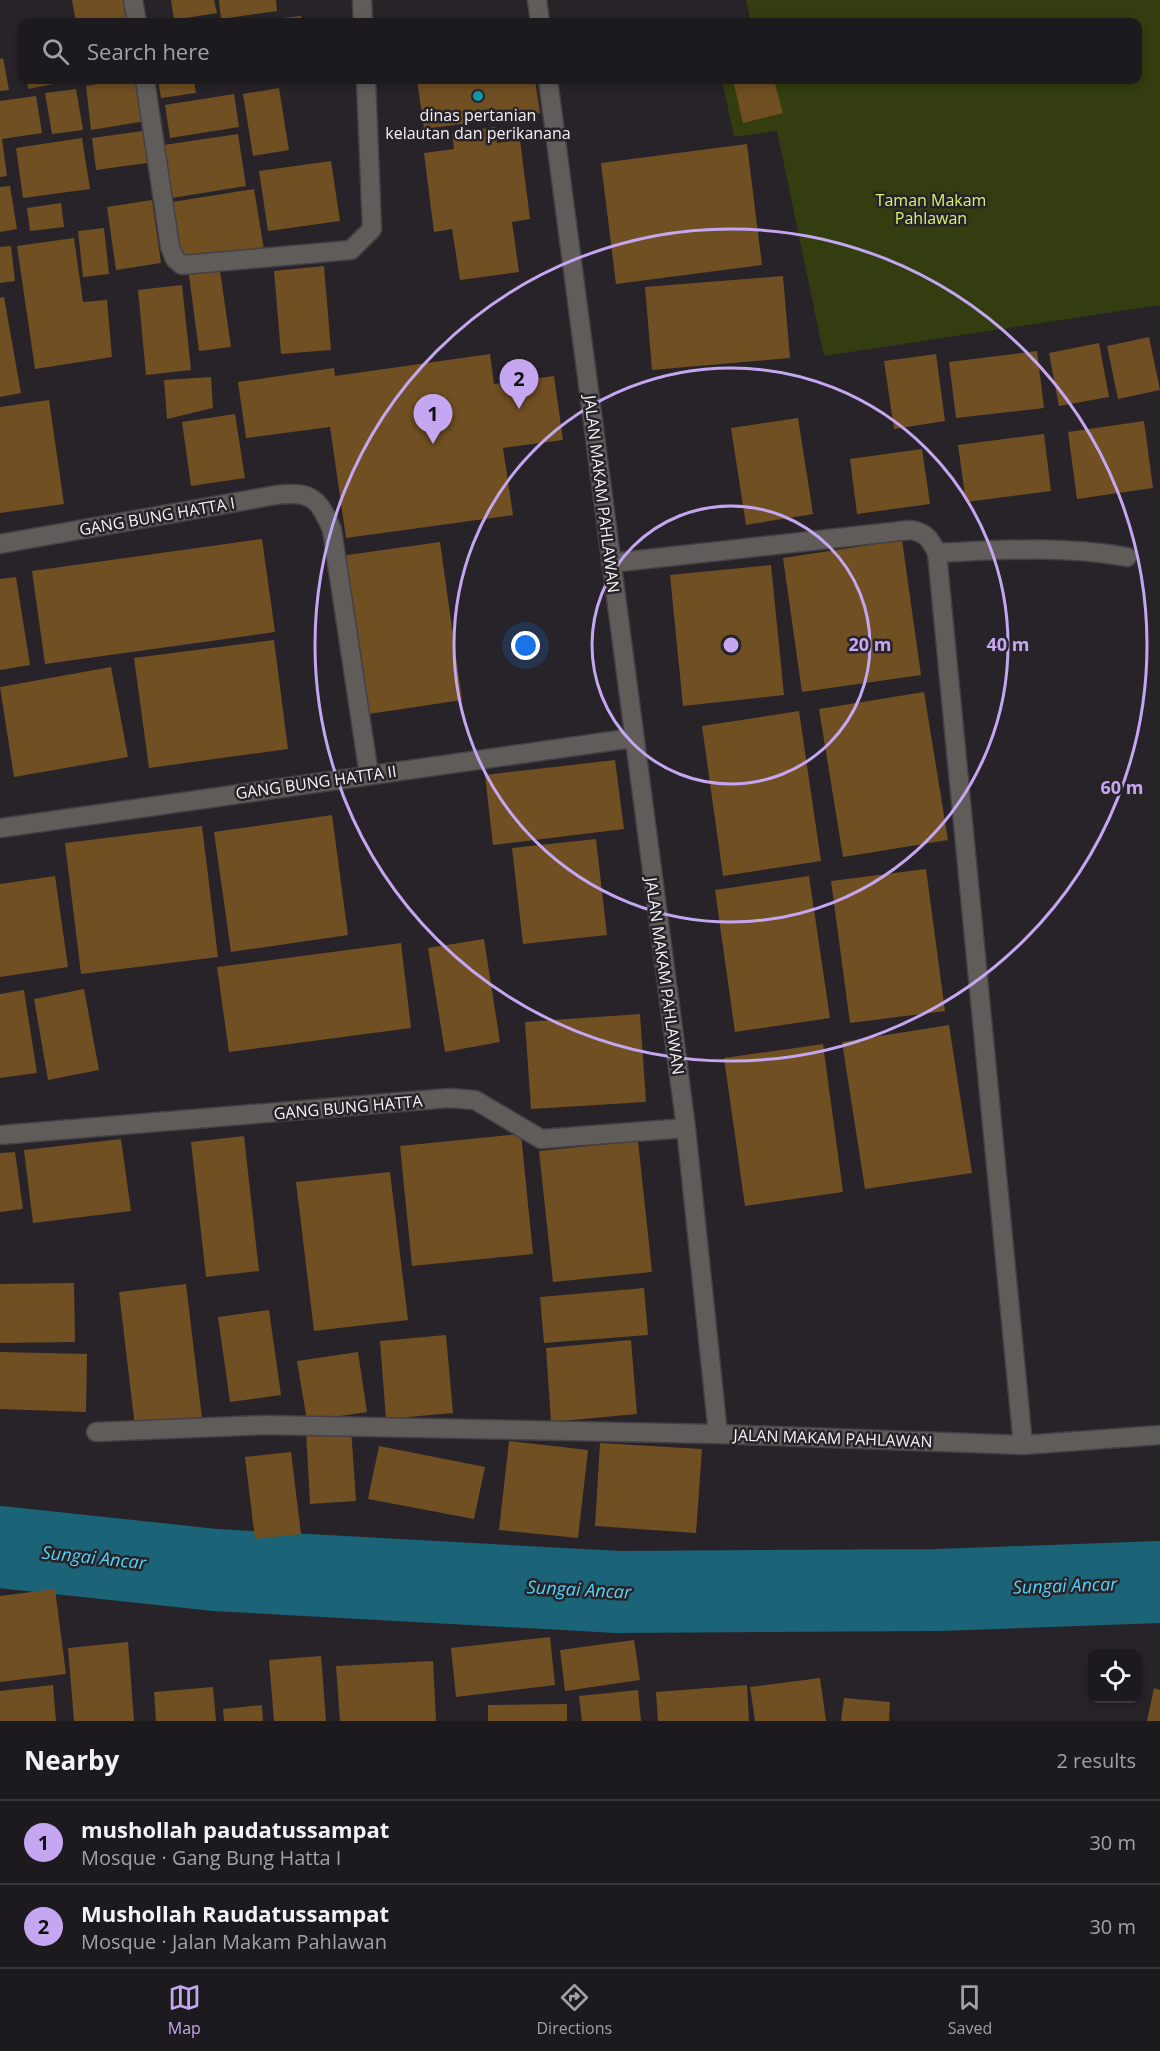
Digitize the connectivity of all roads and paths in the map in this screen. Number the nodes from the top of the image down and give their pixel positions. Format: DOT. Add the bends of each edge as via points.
graph roads {
  1 [pos="133,0"];
  2 [pos="362,0"];
  3 [pos="537,0"];
  4 [pos="136,18"];
  5 [pos="363,18"];
  6 [pos="539,18"];
  7 [pos="146,84"];
  8 [pos="366,84"];
  9 [pos="549,84"];
  10 [pos="0,543"];
  11 [pos="937,553"];
  12 [pos="1127,557"];
  13 [pos="611,563"];
  14 [pos="633,738"];
  15 [pos="369,775"];
  16 [pos="0,828"];
  17 [pos="686,1128"];
  18 [pos="0,1136"];
  19 [pos="96,1432"];
  20 [pos="718,1434"];
  21 [pos="1160,1435"];
  22 [pos="1023,1444"];
  1 -- 4 [label="street"];
  2 -- 5 [label="street"];
  3 -- 6 [label="street"];
  7 -- 8 [label="street" via="170,247 179,265 351,250 372,229"];
  9 -- 13 [label="street, JALAN MAKAM PAHLAWAN"];
  10 -- 15 [label="street, GANG BUNG HATTA I" via="276,495 299,492 313,498 324,510 332,530"];
  11 -- 12 [label="street" via="1040,548"];
  11 -- 13 [label="street" via="930,539 910,530"];
  11 -- 22 [label="street"];
  13 -- 14 [label="street, JALAN MAKAM PAHLAWAN"];
  14 -- 15 [label="street, GANG BUNG HATTA II"];
  14 -- 17 [label="street, JALAN MAKAM PAHLAWAN"];
  15 -- 16 [label="street, GANG BUNG HATTA II"];
  17 -- 18 [label="street, GANG BUNG HATTA" via="541,1139 476,1100 449,1098"];
  17 -- 20 [label="street, JALAN MAKAM PAHLAWAN"];
  19 -- 20 [label="street" via="265,1425"];
  20 -- 22 [label="street, JALAN MAKAM PAHLAWAN"];
  21 -- 22 [label="street, JALAN MAKAM PAHLAWAN"];
}
